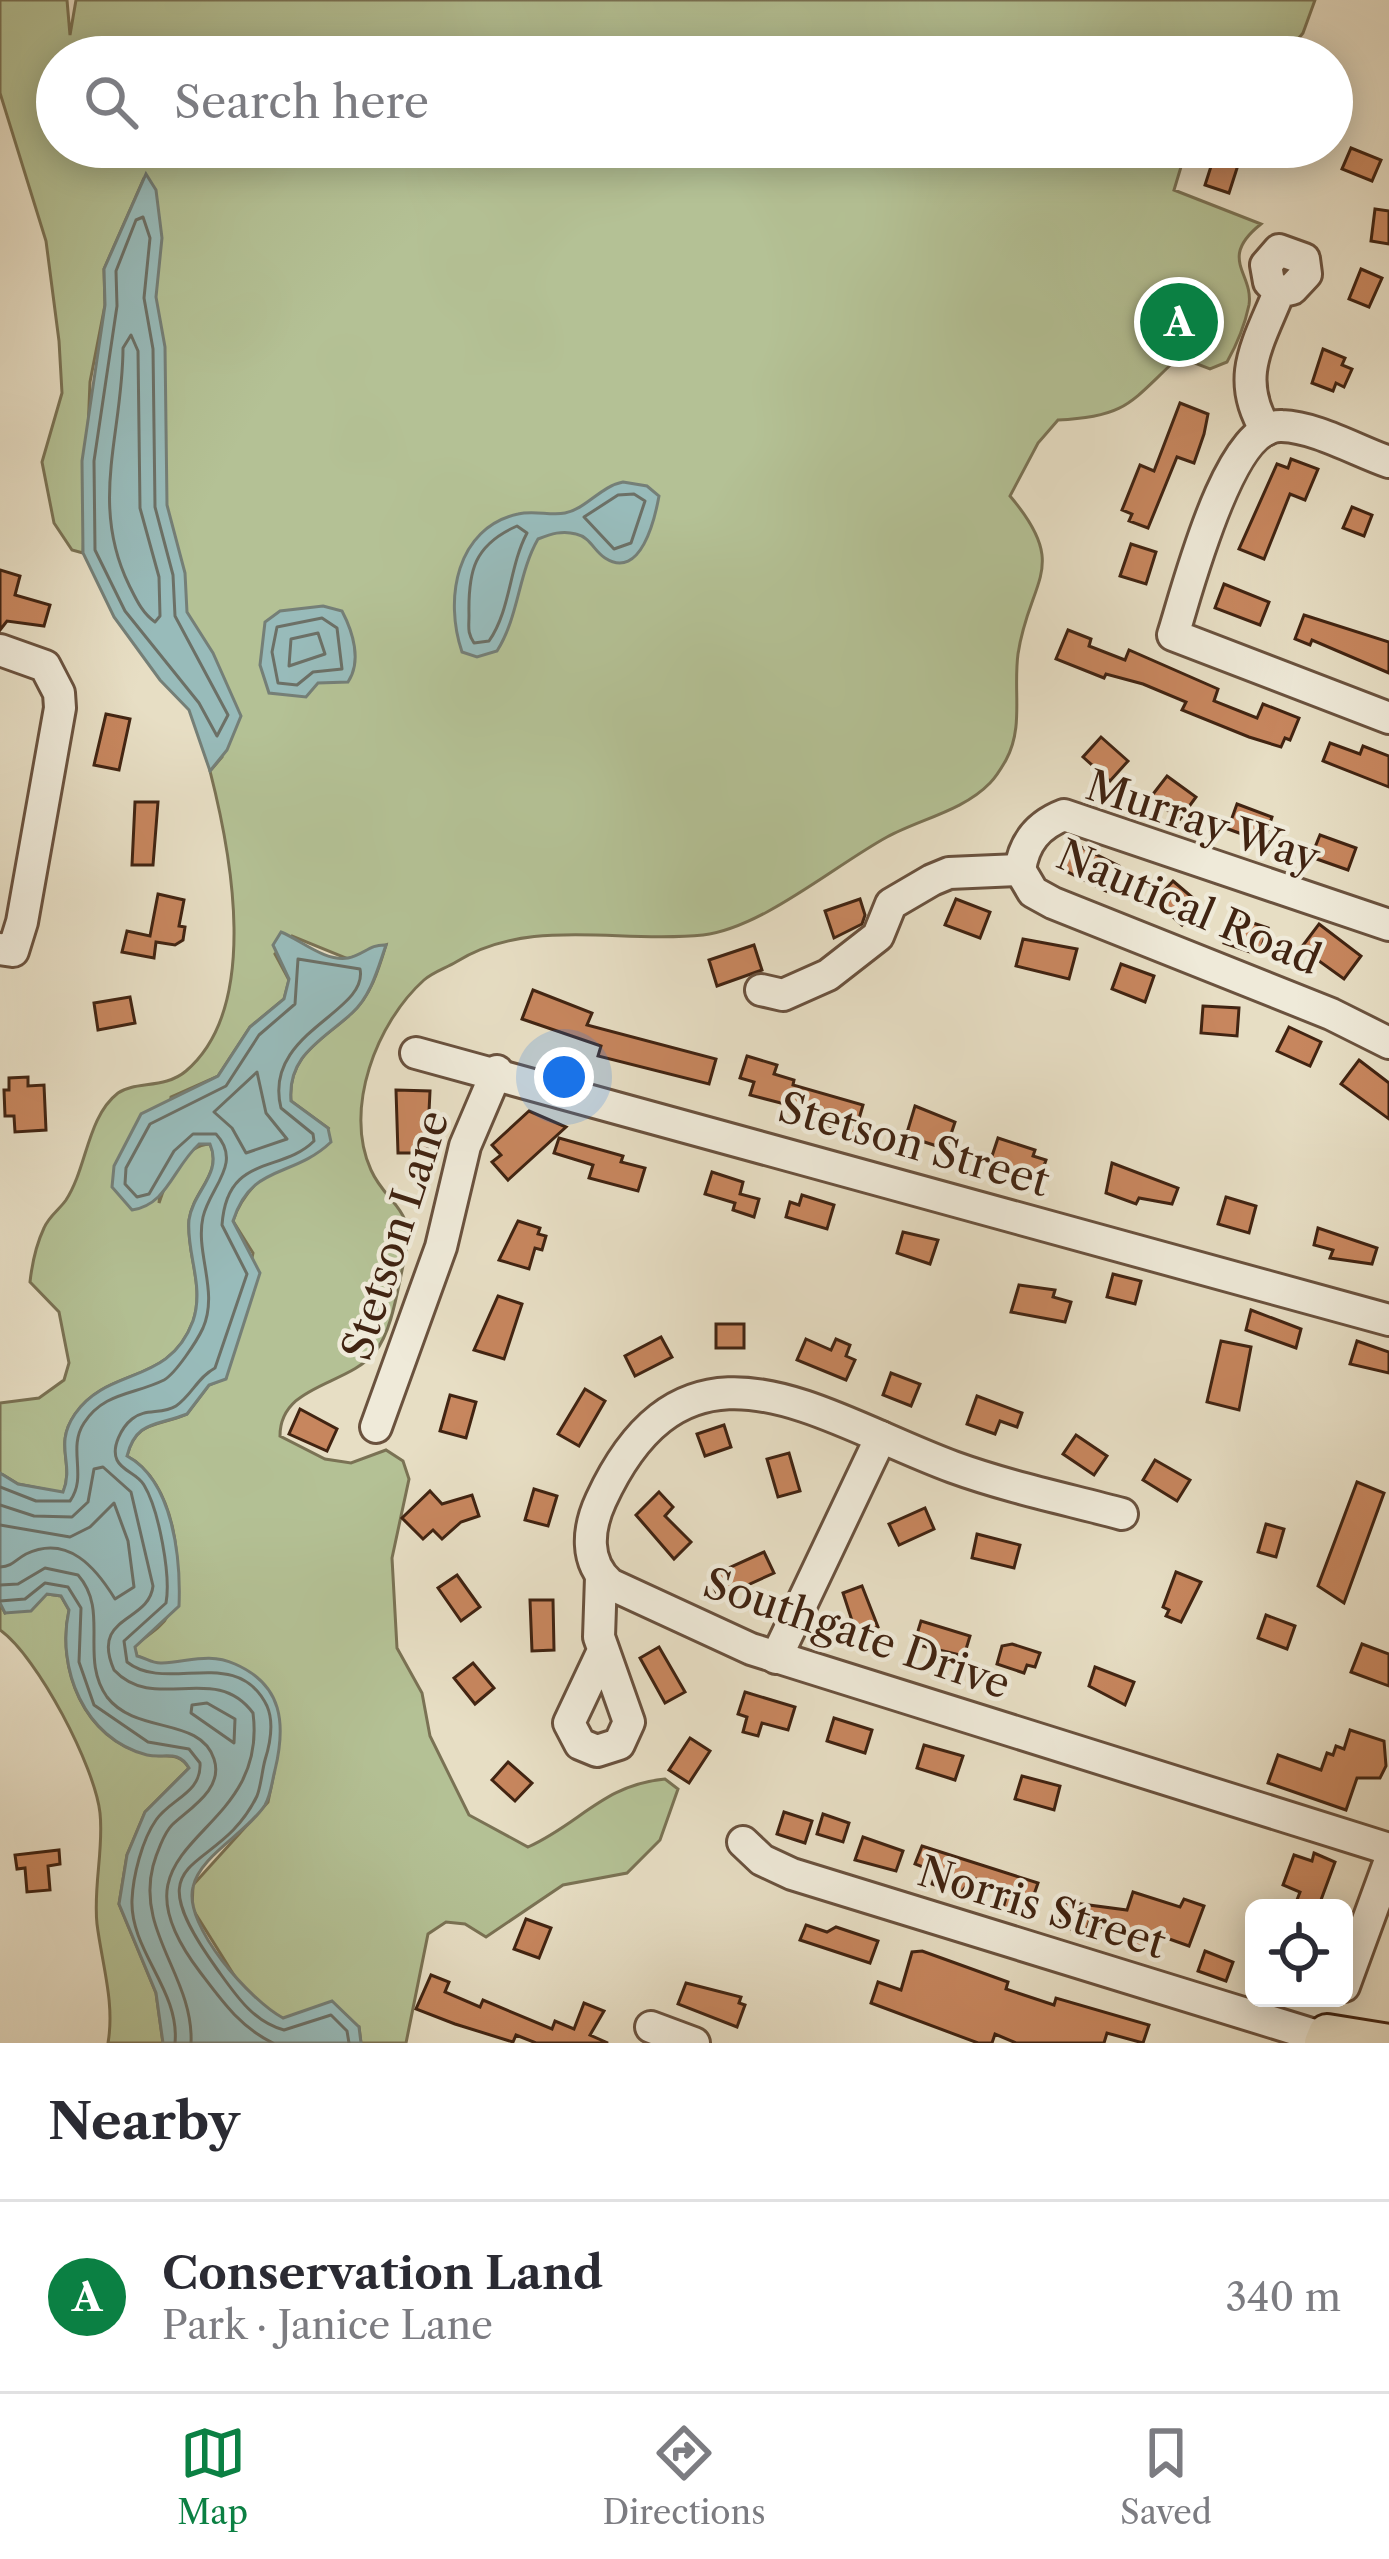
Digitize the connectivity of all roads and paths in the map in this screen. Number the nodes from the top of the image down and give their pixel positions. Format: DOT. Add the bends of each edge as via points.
graph roads {
  1 [pos="1279,292"];
  2 [pos="1266,430"];
  3 [pos="1389,462"];
  4 [pos="0,650"];
  5 [pos="1389,718"];
  6 [pos="1020,871"];
  7 [pos="1389,925"];
  8 [pos="0,949"];
  9 [pos="761,990"];
  10 [pos="1389,1043"];
  11 [pos="416,1053"];
  12 [pos="497,1071"];
  13 [pos="1389,1320"];
  14 [pos="376,1426"];
  15 [pos="881,1438"];
  16 [pos="1122,1514"];
  17 [pos="601,1577"];
  18 [pos="602,1653"];
  19 [pos="776,1658"];
  20 [pos="743,1842"];
  21 [pos="1389,1849"];
  22 [pos="1389,1863"];
  23 [pos="1353,1961"];
  24 [pos="1337,2007"];
  25 [pos="651,2027"];
  26 [pos="1325,2038"];
  27 [pos="694,2043"];
  28 [pos="1389,2043"];
  1 -- 2 [label="street" via="1248,383"];
  2 -- 3 [label="street" via="1285,426"];
  2 -- 5 [label="street" via="1227,479 1173,634"];
  4 -- 8 [label="street" via="45,666 60,708 22,922 13,951"];
  6 -- 7 [label="street, Murray Way" via="1040,826 1064,814"];
  6 -- 9 [label="street, Nautical Road" via="949,873 891,904 884,928 856,956 783,995"];
  6 -- 10 [label="street, Nautical Road" via="1033,892 1053,903"];
  11 -- 12 [label="street, Stetson Street"];
  12 -- 13 [label="street, Stetson Street"];
  12 -- 14 [label="street, Stetson Lane" via="465,1146 441,1247"];
  15 -- 16 [label="street" via="955,1468"];
  15 -- 17 [label="street" via="763,1392 694,1399 661,1419 614,1471 590,1540"];
  15 -- 19 [label="street"];
  17 -- 18 [label="street"];
  17 -- 19 [label="street, Southgate Drive"];
  19 -- 21 [label="street, Southgate Drive"];
  20 -- 26 [label="street, Norris Street" via="792,1874"];
  22 -- 23 [label="street"];
  24 -- 26 [label="street"];
  25 -- 27 [label="street"];
  26 -- 28 [label="main road"];
}
